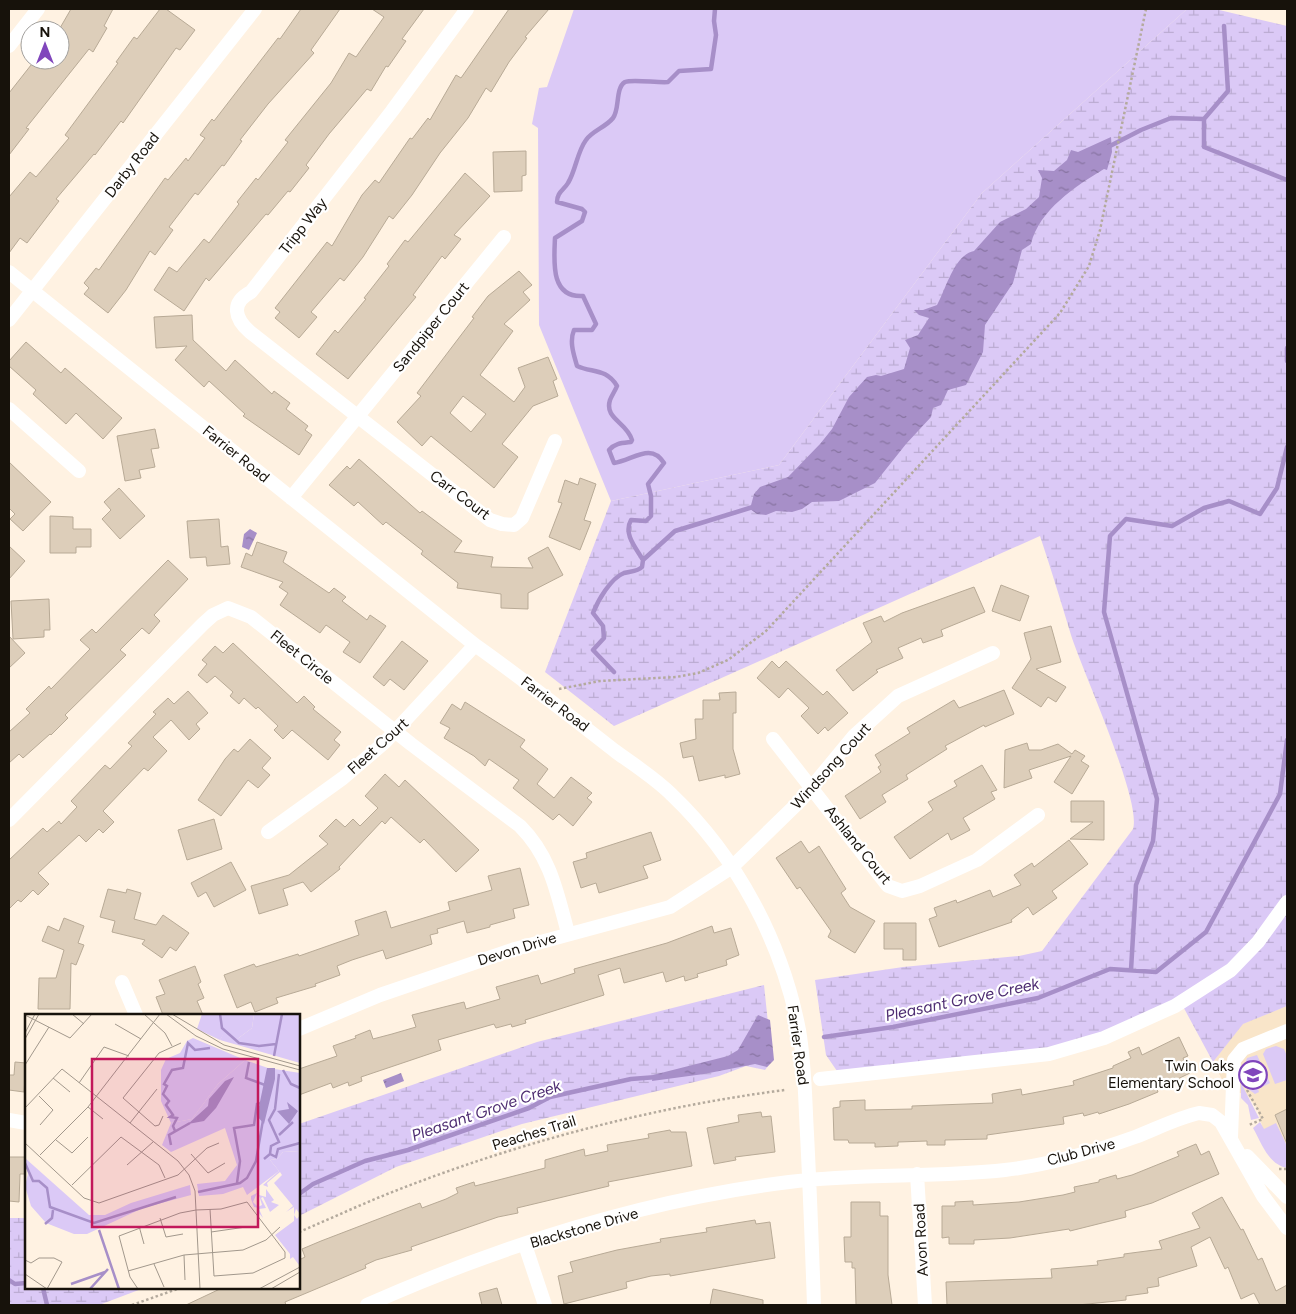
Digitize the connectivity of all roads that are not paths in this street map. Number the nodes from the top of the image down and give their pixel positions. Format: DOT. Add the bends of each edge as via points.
graph roads {
  1 [pos="38,9"];
  2 [pos="255,9"];
  3 [pos="467,9"];
  4 [pos="9,46"];
  5 [pos="504,237"];
  6 [pos="9,272"];
  7 [pos="32,291"];
  8 [pos="9,320"];
  9 [pos="9,409"];
  10 [pos="359,417"];
  11 [pos="555,441"];
  12 [pos="79,471"];
  13 [pos="291,498"];
  14 [pos="475,645"];
  15 [pos="993,653"];
  16 [pos="396,732"];
  17 [pos="773,739"];
  18 [pos="812,788"];
  19 [pos="1038,814"];
  20 [pos="9,820"];
  21 [pos="268,832"];
  22 [pos="732,867"];
  23 [pos="1287,902"];
  24 [pos="568,934"];
  25 [pos="122,982"];
  26 [pos="136,1014"];
  27 [pos="300,1028"];
  28 [pos="1287,1031"];
  29 [pos="820,1079"];
  30 [pos="9,1120"];
  31 [pos="25,1123"];
  32 [pos="1233,1141"];
  33 [pos="917,1174"];
  34 [pos="809,1180"];
  35 [pos="1287,1197"];
  36 [pos="1287,1228"];
  37 [pos="525,1245"];
  38 [pos="367,1305"];
  39 [pos="545,1305"];
  40 [pos="814,1305"];
  41 [pos="925,1305"];
  1 -- 4 [label="street"];
  2 -- 7 [label="street, Darby Road"];
  3 -- 10 [label="street, Tripp Way" via="392,111 251,292 240,300 238,307 237,315 244,326"];
  5 -- 10 [label="street, Sandpiper Court"];
  6 -- 7 [label="street, Farrier Road"];
  7 -- 8 [label="street, Darby Road"];
  7 -- 13 [label="street, Farrier Road"];
  9 -- 12 [label="street"];
  10 -- 11 [label="street, Carr Court" via="456,495 490,520 502,524 514,525 522,518"];
  10 -- 13 [label="street, Sandpiper Court"];
  13 -- 14 [label="street, Farrier Road"];
  14 -- 16 [label="street, Fleet Court"];
  14 -- 22 [label="street, Farrier Road" via="555,702 672,794"];
  15 -- 18 [label="street, Windsong Court" via="898,696 854,736"];
  16 -- 20 [label="street, Fleet Circle" via="251,616 228,608 213,615"];
  16 -- 21 [label="street, Fleet Court" via="343,778"];
  16 -- 24 [label="street, Fleet Circle" via="534,840 551,873"];
  17 -- 18 [label="street, Ashland Court"];
  18 -- 19 [label="street, Ashland Court" via="888,886 902,891 976,860"];
  18 -- 22 [label="street, Windsong Court"];
  22 -- 24 [label="street, Devon Drive" via="670,907"];
  22 -- 34 [label="street, Farrier Road" via="756,906 771,939 799,1031"];
  23 -- 29 [label="street" via="1258,942 1232,970 1175,1006 1104,1038 1049,1054"];
  24 -- 27 [label="street, Devon Drive" via="396,990"];
  25 -- 26 [label="street"];
  28 -- 32 [label="street" via="1243,1049 1234,1060"];
  30 -- 31 [label="street"];
  32 -- 33 [label="street, Club Drive" via="1221,1122 1212,1115 1199,1113 1066,1158 1006,1170"];
  32 -- 35 [label="street"];
  32 -- 36 [label="street, Club Drive" via="1263,1196"];
  33 -- 34 [label="street, Club Drive"];
  33 -- 41 [label="street, Avon Road"];
  34 -- 37 [label="street, Blackstone Drive" via="683,1201"];
  34 -- 40 [label="street, Farrier Road"];
  37 -- 38 [label="street, Blackstone Drive"];
  37 -- 39 [label="street"];
}
